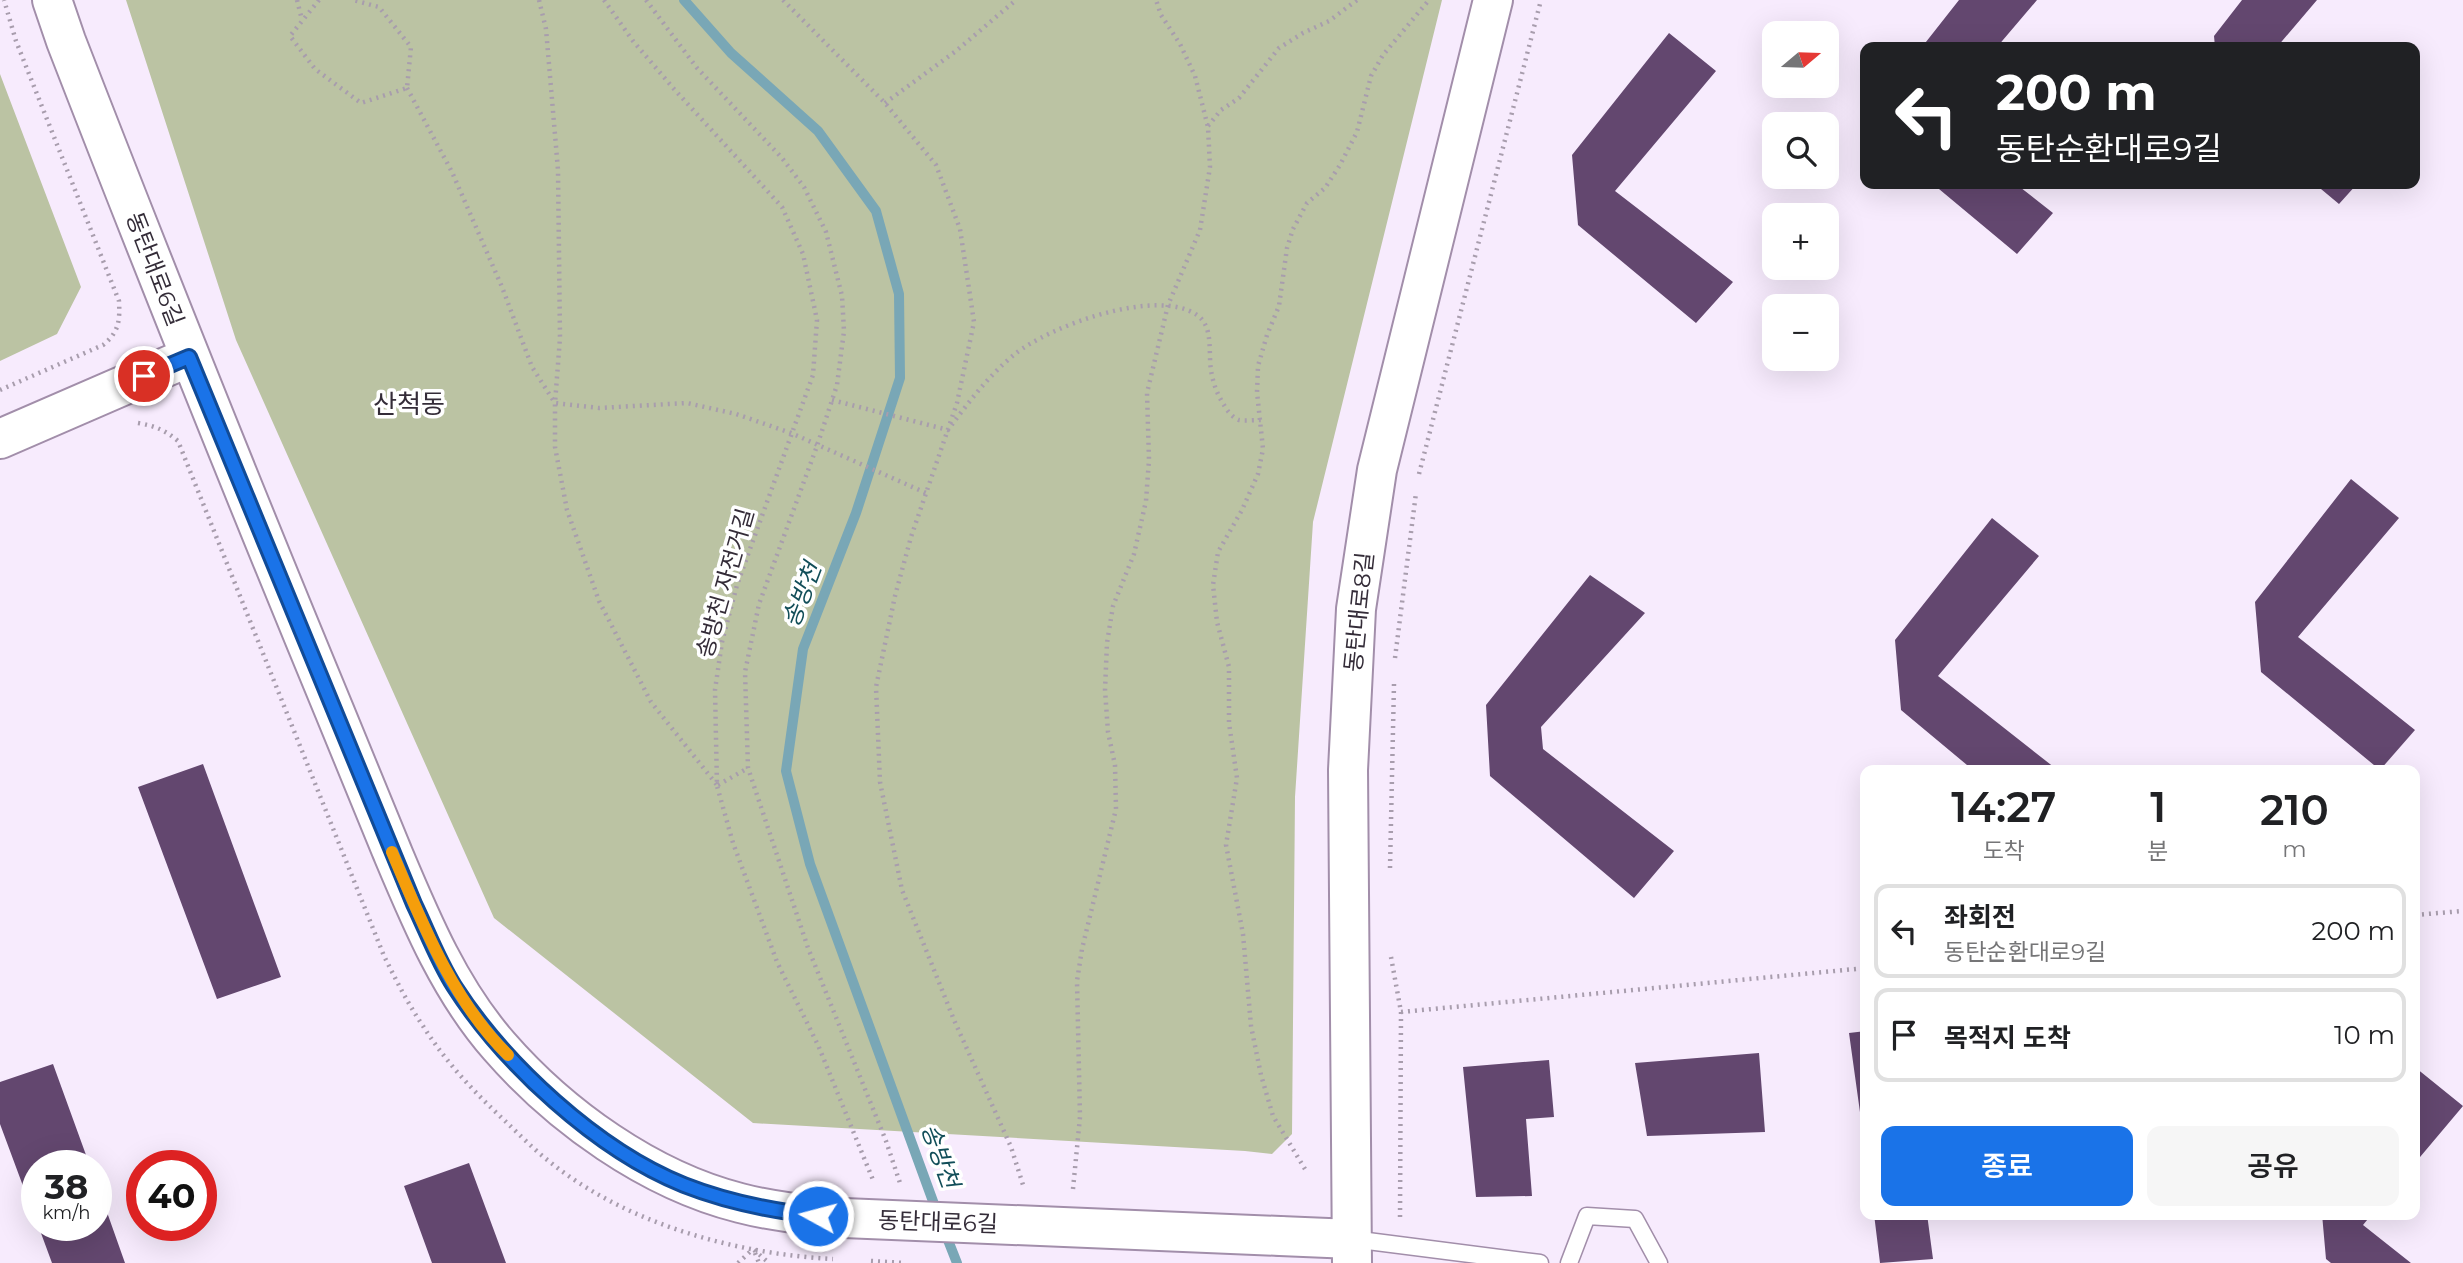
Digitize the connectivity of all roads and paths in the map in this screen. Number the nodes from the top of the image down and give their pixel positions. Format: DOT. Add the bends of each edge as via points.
graph roads {
  1 [pos="4,0"];
  2 [pos="52,0"];
  3 [pos="297,0"];
  4 [pos="320,0"];
  5 [pos="353,0"];
  6 [pos="539,0"];
  7 [pos="604,0"];
  8 [pos="646,0"];
  9 [pos="783,0"];
  10 [pos="1016,0"];
  11 [pos="1156,0"];
  12 [pos="1357,0"];
  13 [pos="1429,0"];
  14 [pos="1493,0"];
  15 [pos="1541,0"];
  16 [pos="302,21"];
  17 [pos="407,88"];
  18 [pos="885,103"];
  19 [pos="1208,127"];
  20 [pos="1168,305"];
  21 [pos="189,357"];
  22 [pos="0,390"];
  23 [pos="832,400"];
  24 [pos="555,403"];
  25 [pos="1261,420"];
  26 [pos="948,430"];
  27 [pos="791,433"];
  28 [pos="0,439"];
  29 [pos="817,446"];
  30 [pos="926,493"];
  31 [pos="1394,663"];
  32 [pos="1394,677"];
  33 [pos="748,768"];
  34 [pos="717,786"];
  35 [pos="1390,880"];
  36 [pos="2463,911"];
  37 [pos="2420,915"];
  38 [pos="1389,948"];
  39 [pos="1860,969"];
  40 [pos="1401,1012"];
  41 [pos="1306,1169"];
  42 [pos="876,1189"];
  43 [pos="903,1190"];
  44 [pos="1072,1196"];
  45 [pos="1027,1198"];
  46 [pos="1399,1245"];
  47 [pos="753,1249"];
  48 [pos="898,1251"];
  49 [pos="1352,1251"];
  50 [pos="859,1260"];
  51 [pos="738,1263"];
  52 [pos="759,1263"];
  53 [pos="769,1263"];
  54 [pos="904,1263"];
  55 [pos="1541,1263"];
  56 [pos="1569,1263"];
  57 [pos="1659,1263"];
  1 -- 22 [label="path" via="119,301 120,322 103,345"];
  2 -- 21 [label="street, 동탄대로6길"];
  3 -- 16 [label="path"];
  4 -- 16 [label="path"];
  5 -- 17 [label="path" via="379,7 411,47"];
  6 -- 24 [label="path" via="546,29 558,170 560,338"];
  7 -- 27 [label="path, 송방천 자전거길" via="674,89 782,207 803,254 817,320 813,375"];
  8 -- 23 [label="path" via="698,68 782,158 804,187 825,232 842,296 844,331"];
  9 -- 18 [label="path"];
  10 -- 18 [label="path"];
  11 -- 19 [label="path" via="1195,76"];
  12 -- 19 [label="path" via="1279,48 1239,98 1221,110"];
  13 -- 25 [label="path" via="1382,55 1371,76 1357,132 1325,188 1307,203 1293,229 1279,306 1258,366"];
  14 -- 49 [label="street, 동탄대로8길" via="1377,470 1356,609 1348,770"];
  15 -- 31 [label="path" via="1417,481"];
  16 -- 17 [label="path" via="290,36 315,69 361,103"];
  17 -- 24 [label="path" via="452,172 532,367"];
  18 -- 26 [label="path" via="936,165 960,229 974,322"];
  19 -- 20 [label="path" via="1210,167 1200,230"];
  20 -- 25 [label="path" via="1198,316 1208,330 1216,392 1227,410 1238,419"];
  20 -- 26 [label="path" via="1119,309 1038,340 1017,353 976,392"];
  20 -- 44 [label="path" via="1147,393 1146,501 1113,606 1107,643 1106,704 1116,809 1077,981 1080,1117"];
  21 -- 28 [label="street"];
  21 -- 49 [label="street, 동탄대로6길, bridge" via="414,904 453,985 498,1046 560,1106 627,1155 683,1184 740,1203 792,1213 1280,1236"];
  23 -- 26 [label="path"];
  23 -- 29 [label="path"];
  24 -- 27 [label="path" via="599,408 687,403"];
  24 -- 34 [label="path" via="555,447 567,510 599,601 651,702"];
  25 -- 41 [label="path" via="1263,449 1258,474 1218,552 1213,585 1229,667 1229,723 1237,778 1227,845 1261,1075 1273,1116"];
  26 -- 30 [label="path"];
  27 -- 29 [label="path"];
  27 -- 34 [label="path, 송방천 자전거길" via="737,585 722,642 715,690"];
  29 -- 30 [label="path"];
  29 -- 33 [label="path" via="757,618 745,672"];
  30 -- 45 [label="path" via="895,596 876,687 880,782 902,890 1011,1147"];
  32 -- 35 [label="path"];
  33 -- 34 [label="path"];
  33 -- 43 [label="path" via="808,948"];
  34 -- 42 [label="path, 송방천 자전거길" via="733,843 778,962 818,1045"];
  36 -- 37 [label="path"];
  38 -- 40 [label="path"];
  39 -- 40 [label="path"];
  40 -- 46 [label="path"];
  46 -- 49 [label="lane"];
  46 -- 55 [label="lane"];
  47 -- 51 [label="path"];
  47 -- 52 [label="path"];
  47 -- 53 [label="path"];
  48 -- 54 [label="path"];
  50 -- 54 [label="path, bridge"];
  56 -- 57 [label="lane" via="1587,1216 1635,1219"];
}
